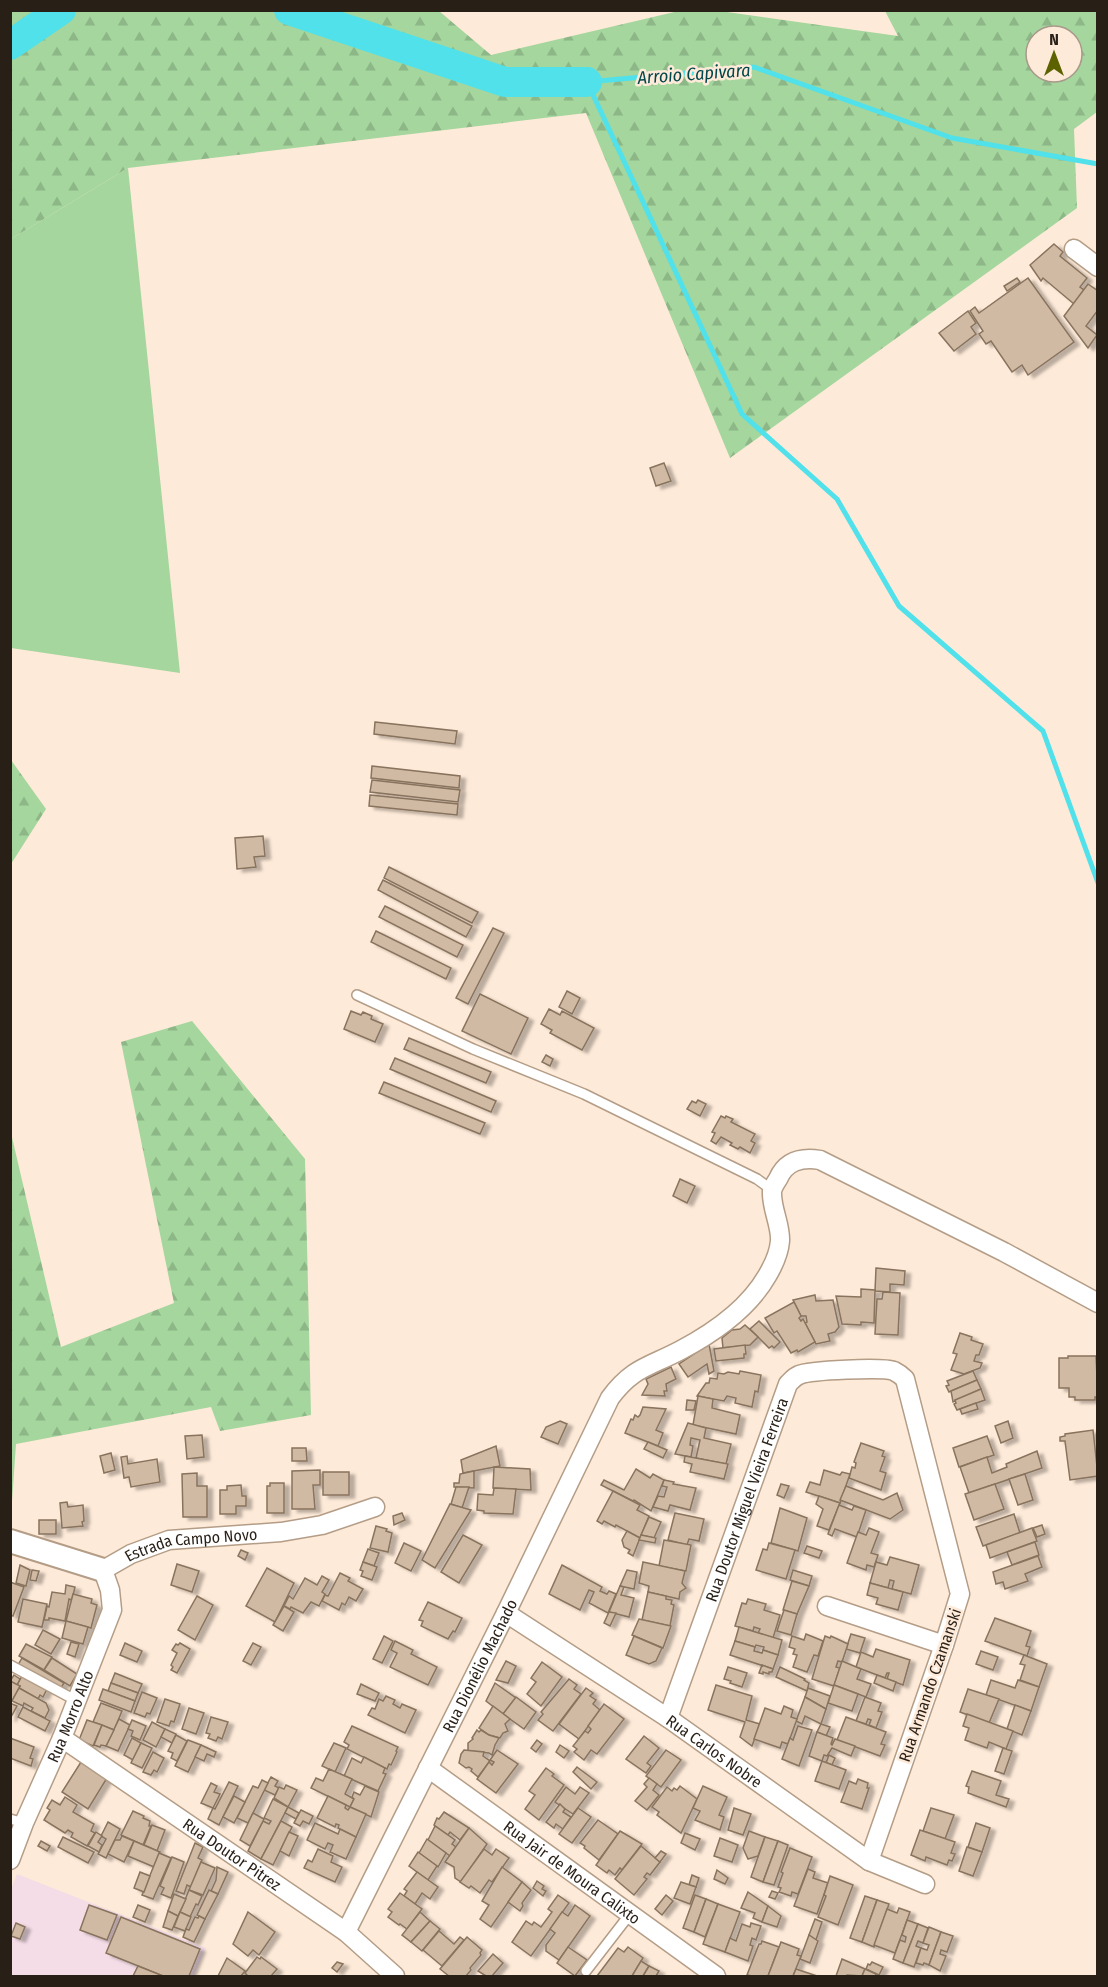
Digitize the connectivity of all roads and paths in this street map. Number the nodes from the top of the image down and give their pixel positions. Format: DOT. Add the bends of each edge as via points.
graph roads {
  1 [pos="1074,249"];
  2 [pos="1098,267"];
  3 [pos="357,995"];
  4 [pos="772,1190"];
  5 [pos="1098,1303"];
  6 [pos="895,1371"];
  7 [pos="375,1507"];
  8 [pos="10,1541"];
  9 [pos="103,1570"];
  10 [pos="827,1606"];
  11 [pos="506,1613"];
  12 [pos="944,1645"];
  13 [pos="10,1665"];
  14 [pos="77,1701"];
  15 [pos="668,1718"];
  16 [pos="62,1738"];
  17 [pos="429,1768"];
  18 [pos="17,1821"];
  19 [pos="10,1860"];
  20 [pos="869,1861"];
  21 [pos="926,1884"];
  22 [pos="630,1914"];
  23 [pos="346,1932"];
  24 [pos="586,1971"];
  25 [pos="395,1977"];
  26 [pos="716,1977"];
  1 -- 2 [label="street"];
  3 -- 4 [label="lane" via="473,1049 584,1094"];
  4 -- 5 [label="street" via="789,1163 820,1160"];
  4 -- 11 [label="street, Rua Dionélio Machado" via="780,1241 773,1266 760,1288 732,1317 703,1338 622,1382 610,1398"];
  6 -- 12 [label="street, Rua Armando Czamanski" via="905,1379 960,1594"];
  6 -- 15 [label="street, Rua Doutor Miguel Vieira Ferreira" via="809,1372 788,1384"];
  7 -- 9 [label="street, Estrada Campo Novo" via="322,1525 281,1532 169,1540"];
  8 -- 9 [label="street, Estrada Campo Novo"];
  9 -- 14 [label="street, Rua Morro Alto" via="112,1610"];
  10 -- 12 [label="street"];
  11 -- 15 [label="street, Rua Carlos Nobre"];
  11 -- 17 [label="street, Rua Dionélio Machado"];
  12 -- 20 [label="street, Rua Armando Czamanski"];
  13 -- 14 [label="lane"];
  14 -- 16 [label="street, Rua Morro Alto"];
  15 -- 20 [label="street, Rua Carlos Nobre"];
  16 -- 18 [label="street, Rua Morro Alto"];
  16 -- 23 [label="street, Rua Doutor Pitrez"];
  17 -- 22 [label="street, Rua Jair de Moura Calixto"];
  17 -- 23 [label="street, Rua Dionélio Machado"];
  18 -- 19 [label="street, Rua Morro Alto"];
  20 -- 21 [label="street, Rua Carlos Nobre"];
  22 -- 24 [label="lane"];
  22 -- 26 [label="street, Rua Jair de Moura Calixto"];
  23 -- 25 [label="street, Rua Doutor Pitrez"];
}
